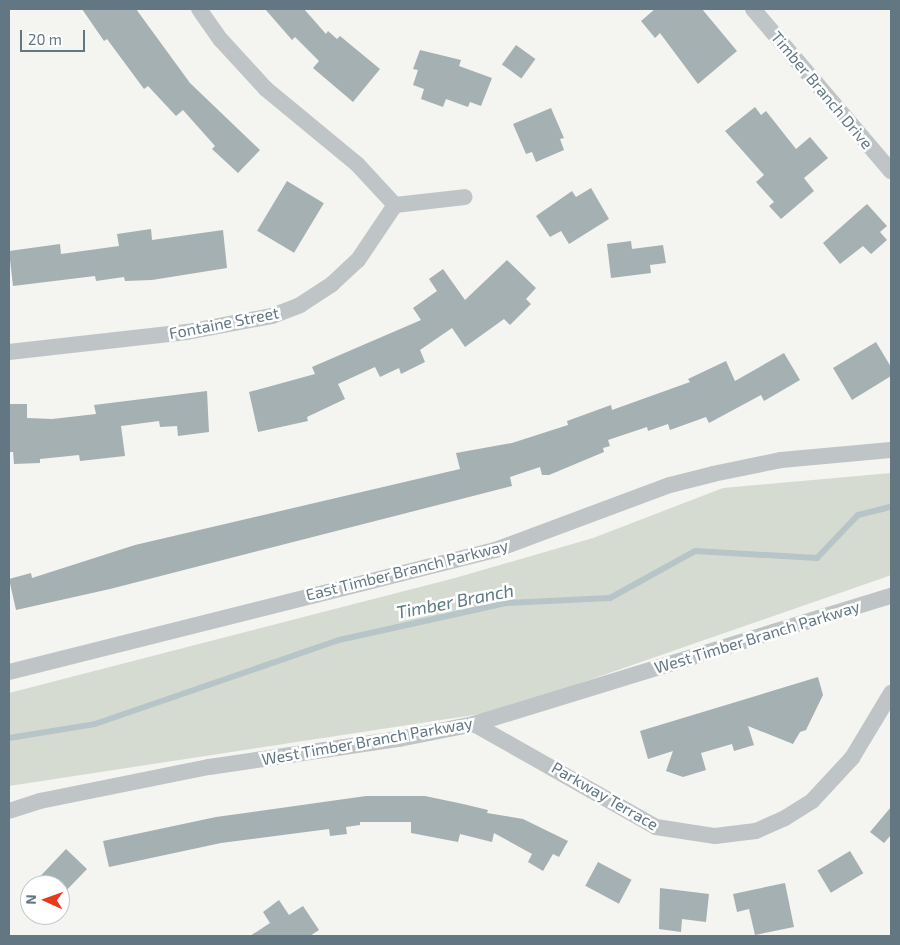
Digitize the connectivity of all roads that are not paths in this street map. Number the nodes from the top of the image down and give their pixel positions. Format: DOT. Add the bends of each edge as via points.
graph roads {
  1 [pos="199,9"];
  2 [pos="753,9"];
  3 [pos="891,171"];
  4 [pos="465,197"];
  5 [pos="395,205"];
  6 [pos="9,352"];
  7 [pos="891,450"];
  8 [pos="891,596"];
  9 [pos="9,672"];
  10 [pos="891,693"];
  11 [pos="474,724"];
  12 [pos="9,811"];
  1 -- 5 [label="street" via="221,40 266,90 357,164"];
  2 -- 3 [label="street, Timber Branch Drive"];
  4 -- 5 [label="street"];
  5 -- 6 [label="street, Fontaine Street" via="358,260 332,284 300,305 272,316 187,332"];
  7 -- 9 [label="street, East Timber Branch Parkway" via="780,460 670,484 494,550"];
  8 -- 11 [label="street, West Timber Branch Parkway"];
  10 -- 11 [label="street, Parkway Terrace" via="852,758 812,801 785,818 756,830 715,836 656,827"];
  11 -- 12 [label="street, West Timber Branch Parkway" via="399,739 209,767 40,801"];
}
